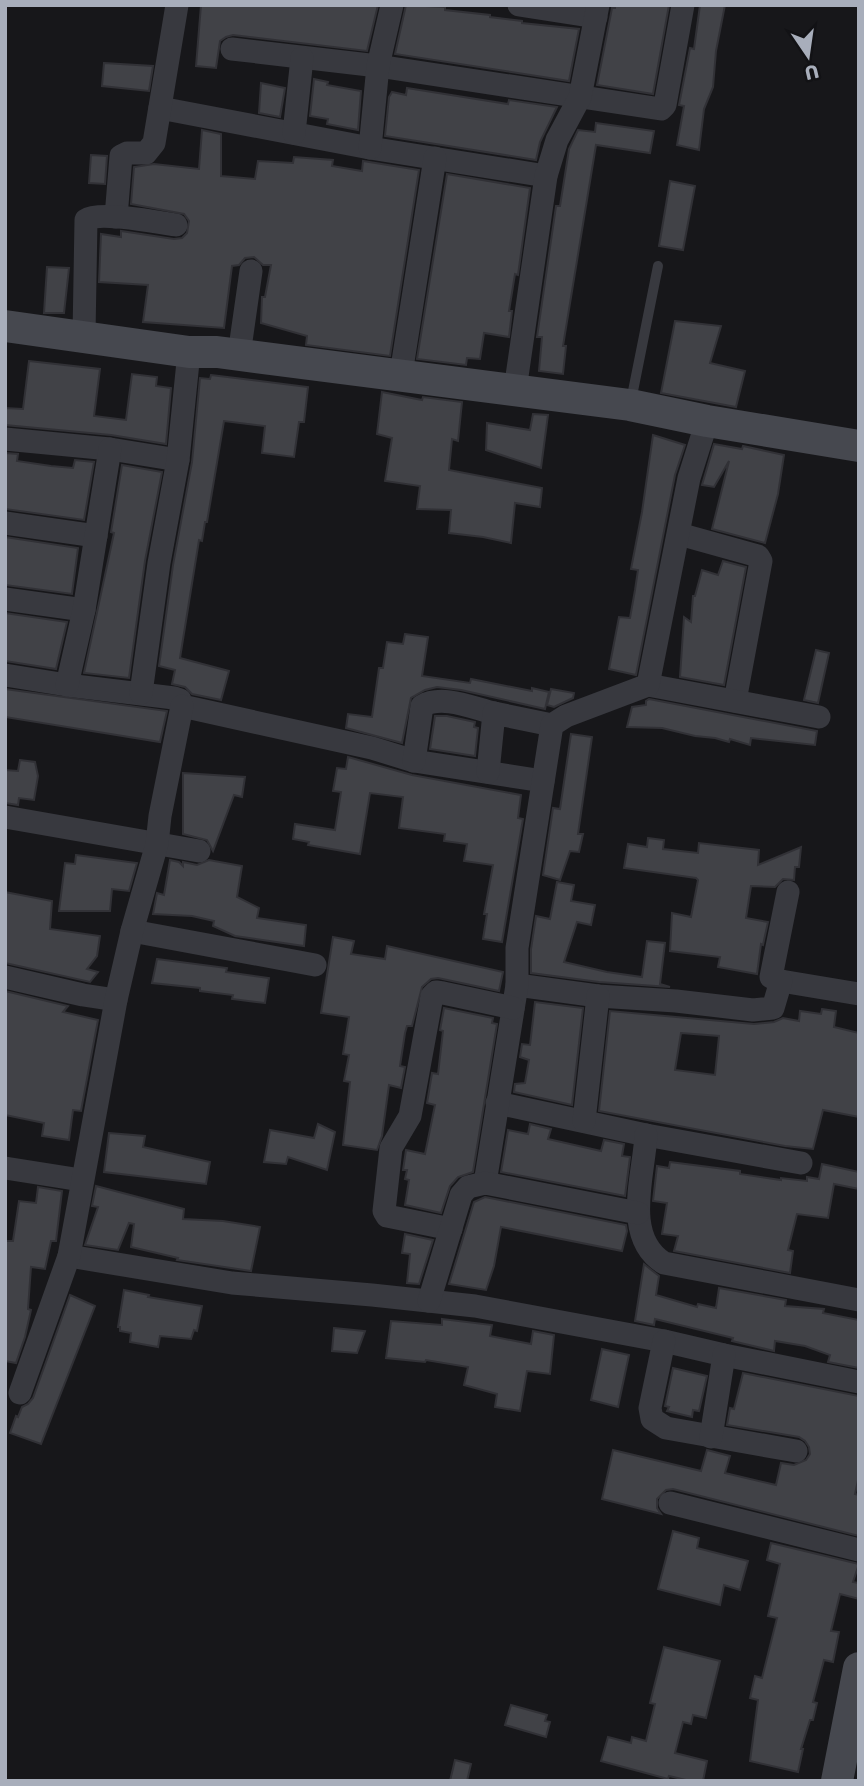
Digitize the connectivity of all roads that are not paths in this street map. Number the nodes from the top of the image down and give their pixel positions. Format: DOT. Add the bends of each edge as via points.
graph roads {
  1 [pos="177,5"];
  2 [pos="392,5"];
  3 [pos="519,5"];
  4 [pos="683,5"];
  5 [pos="597,11"];
  6 [pos="232,49"];
  7 [pos="302,58"];
  8 [pos="378,66"];
  9 [pos="580,97"];
  10 [pos="160,108"];
  11 [pos="294,133"];
  12 [pos="370,148"];
  13 [pos="435,158"];
  14 [pos="546,176"];
  15 [pos="116,217"];
  16 [pos="176,225"];
  17 [pos="658,266"];
  18 [pos="251,271"];
  19 [pos="5,326"];
  20 [pos="84,335"];
  21 [pos="189,352"];
  22 [pos="239,355"];
  23 [pos="401,374"];
  24 [pos="515,390"];
  25 [pos="630,405"];
  26 [pos="707,421"];
  27 [pos="5,439"];
  28 [pos="859,446"];
  29 [pos="110,449"];
  30 [pos="178,460"];
  31 [pos="5,523"];
  32 [pos="679,534"];
  33 [pos="96,536"];
  34 [pos="5,599"];
  35 [pos="84,610"];
  36 [pos="5,675"];
  37 [pos="67,685"];
  38 [pos="648,685"];
  39 [pos="141,693"];
  40 [pos="735,702"];
  41 [pos="182,706"];
  42 [pos="494,713"];
  43 [pos="819,717"];
  44 [pos="552,725"];
  45 [pos="414,761"];
  46 [pos="488,772"];
  47 [pos="543,781"];
  48 [pos="5,817"];
  49 [pos="157,844"];
  50 [pos="199,851"];
  51 [pos="788,892"];
  52 [pos="132,932"];
  53 [pos="315,965"];
  54 [pos="5,976"];
  55 [pos="781,981"];
  56 [pos="517,985"];
  57 [pos="859,994"];
  58 [pos="598,996"];
  59 [pos="116,1000"];
  60 [pos="513,1008"];
  61 [pos="497,1103"];
  62 [pos="584,1121"];
  63 [pos="646,1135"];
  64 [pos="801,1163"];
  65 [pos="5,1168"];
  66 [pos="81,1180"];
  67 [pos="485,1184"];
  68 [pos="638,1213"];
  69 [pos="451,1229"];
  70 [pos="69,1256"];
  71 [pos="859,1300"];
  72 [pos="429,1301"];
  73 [pos="664,1341"];
  74 [pos="724,1355"];
  75 [pos="859,1382"];
  76 [pos="20,1393"];
  77 [pos="711,1437"];
  78 [pos="796,1451"];
  79 [pos="670,1503"];
  80 [pos="859,1550"];
  81 [pos="859,1668"];
  82 [pos="837,1781"];
  1 -- 10 [label="street"];
  2 -- 8 [label="street"];
  3 -- 5 [label="street"];
  4 -- 9 [label="street" via="664,107"];
  5 -- 9 [label="street"];
  6 -- 7 [label="street"];
  7 -- 8 [label="street"];
  7 -- 11 [label="street"];
  8 -- 9 [label="street"];
  8 -- 12 [label="street"];
  9 -- 14 [label="street" via="557,140"];
  10 -- 11 [label="street"];
  10 -- 15 [label="street" via="151,149 121,156"];
  11 -- 12 [label="street"];
  12 -- 13 [label="street"];
  13 -- 14 [label="street"];
  13 -- 23 [label="street"];
  14 -- 24 [label="street"];
  15 -- 16 [label="street"];
  15 -- 20 [label="street" via="86,220"];
  17 -- 25 [label="lane"];
  18 -- 22 [label="street"];
  19 -- 20 [label="street"];
  20 -- 21 [label="street"];
  21 -- 22 [label="street"];
  21 -- 30 [label="street"];
  22 -- 23 [label="street"];
  23 -- 24 [label="street"];
  24 -- 25 [label="street"];
  25 -- 26 [label="street"];
  26 -- 28 [label="street"];
  26 -- 32 [label="street" via="689,478"];
  27 -- 29 [label="street"];
  29 -- 30 [label="street"];
  29 -- 33 [label="street"];
  30 -- 39 [label="street"];
  31 -- 33 [label="street"];
  32 -- 38 [label="street"];
  32 -- 40 [label="street" via="761,559"];
  33 -- 35 [label="street"];
  34 -- 35 [label="street"];
  35 -- 37 [label="street"];
  36 -- 37 [label="street"];
  37 -- 39 [label="street"];
  38 -- 40 [label="street"];
  38 -- 44 [label="street"];
  39 -- 41 [label="street" via="180,700"];
  40 -- 43 [label="street"];
  41 -- 45 [label="street"];
  41 -- 49 [label="street"];
  42 -- 44 [label="street"];
  42 -- 45 [label="street" via="442,701 422,706"];
  42 -- 46 [label="street"];
  44 -- 47 [label="street"];
  45 -- 46 [label="street"];
  46 -- 47 [label="street"];
  47 -- 56 [label="street" via="517,948"];
  48 -- 49 [label="street"];
  49 -- 50 [label="street"];
  49 -- 52 [label="street"];
  51 -- 55 [label="street" via="771,977"];
  52 -- 53 [label="street"];
  52 -- 59 [label="street"];
  54 -- 59 [label="street"];
  55 -- 57 [label="street"];
  55 -- 58 [label="street" via="776,1003 765,1010"];
  56 -- 58 [label="street"];
  56 -- 60 [label="street"];
  58 -- 62 [label="street"];
  59 -- 66 [label="street"];
  60 -- 61 [label="street"];
  60 -- 69 [label="street" via="443,993 432,996 410,1116 391,1148 384,1211 387,1216"];
  61 -- 62 [label="street"];
  61 -- 67 [label="street"];
  62 -- 63 [label="street"];
  63 -- 64 [label="street"];
  63 -- 68 [label="street"];
  65 -- 66 [label="street"];
  66 -- 70 [label="street"];
  67 -- 68 [label="street"];
  67 -- 69 [label="street" via="464,1190"];
  68 -- 71 [label="street" via="647,1249 664,1263"];
  69 -- 72 [label="street"];
  70 -- 72 [label="street" via="232,1283"];
  70 -- 76 [label="street"];
  72 -- 73 [label="street"];
  73 -- 74 [label="street"];
  73 -- 77 [label="street" via="650,1408 652,1419 666,1428"];
  74 -- 75 [label="street"];
  74 -- 77 [label="street"];
  77 -- 78 [label="street"];
  79 -- 80 [label="street"];
  81 -- 82 [label="street"];
}
